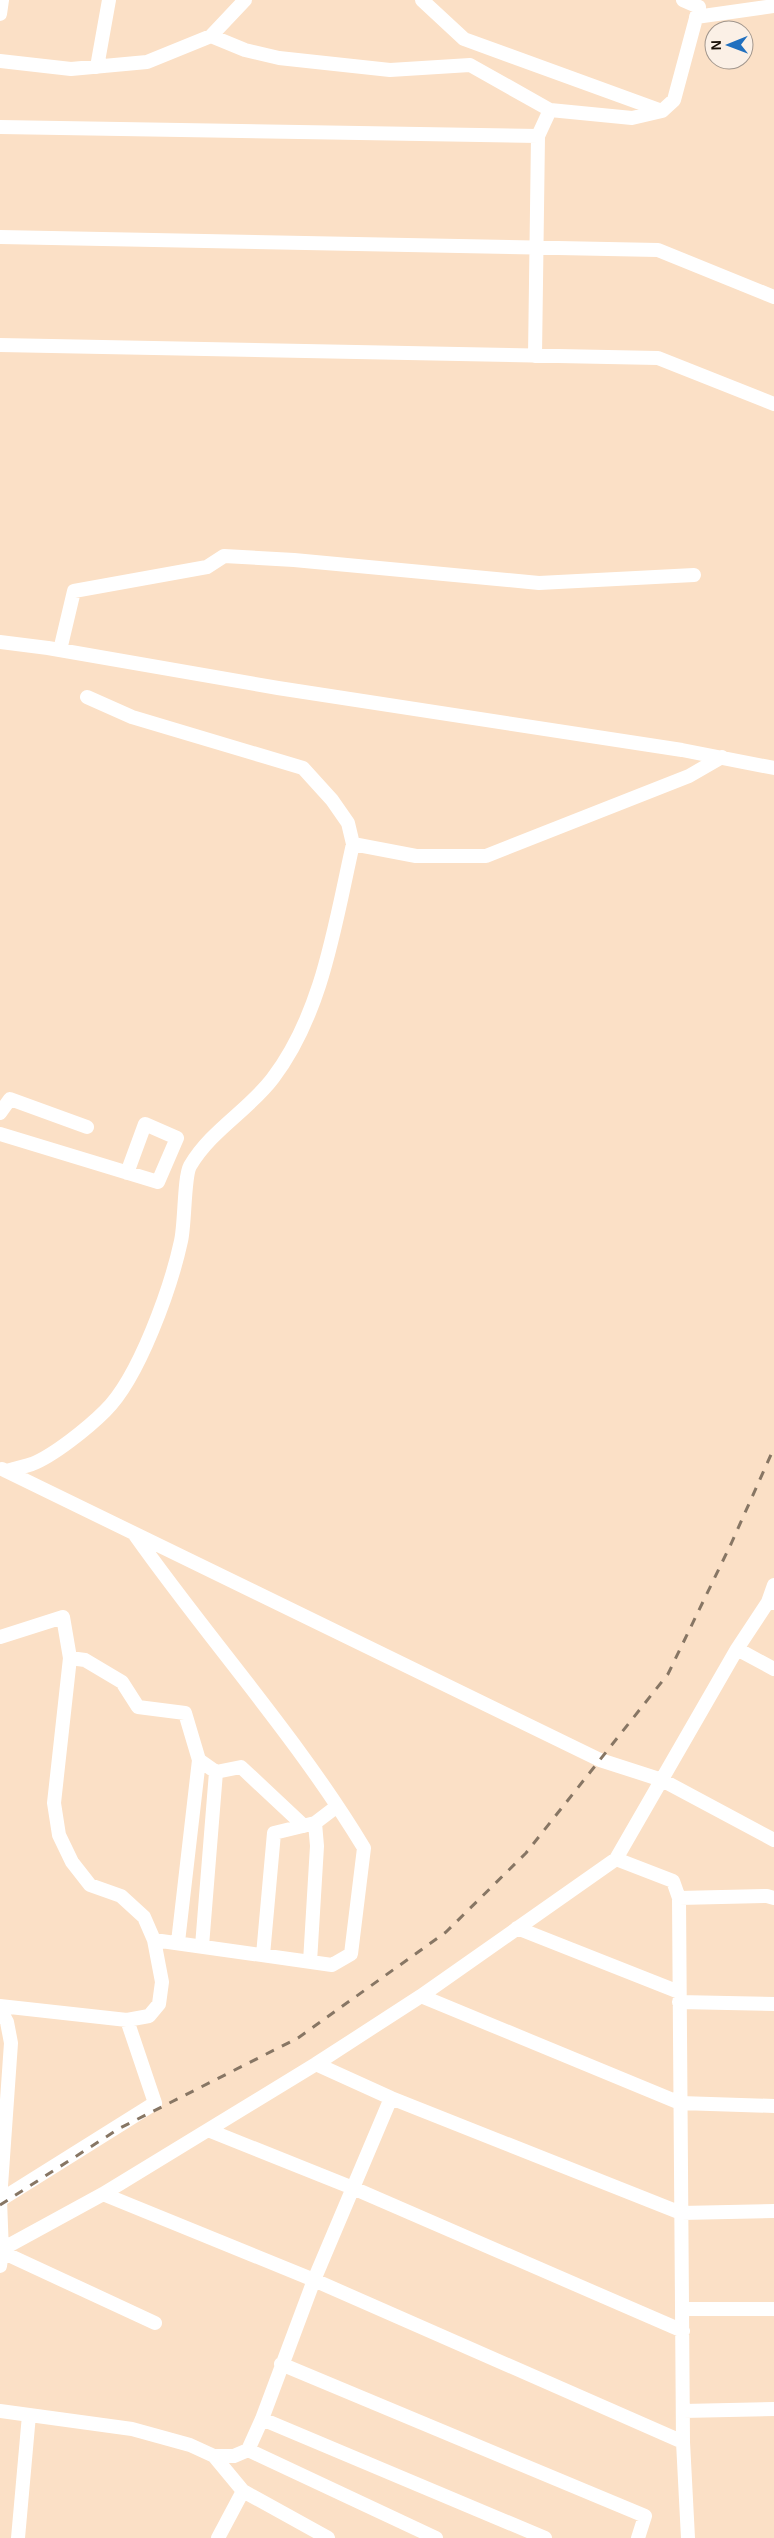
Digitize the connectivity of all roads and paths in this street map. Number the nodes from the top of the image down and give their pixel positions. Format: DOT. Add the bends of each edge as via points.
graph roads {
  1 [pos="2,0"];
  2 [pos="109,0"];
  3 [pos="245,0"];
  4 [pos="422,0"];
  5 [pos="683,0"];
  6 [pos="774,6"];
  7 [pos="0,14"];
  8 [pos="696,17"];
  9 [pos="211,36"];
  10 [pos="0,62"];
  11 [pos="97,67"];
  12 [pos="550,110"];
  13 [pos="662,111"];
  14 [pos="0,127"];
  15 [pos="538,136"];
  16 [pos="0,237"];
  17 [pos="536,247"];
  18 [pos="774,297"];
  19 [pos="0,345"];
  20 [pos="535,356"];
  21 [pos="774,404"];
  22 [pos="694,575"];
  23 [pos="0,642"];
  24 [pos="60,650"];
  25 [pos="86,697"];
  26 [pos="722,757"];
  27 [pos="771,765"];
  28 [pos="353,844"];
  29 [pos="0,1113"];
  30 [pos="87,1127"];
  31 [pos="0,1134"];
  32 [pos="127,1173"];
  33 [pos="3,1470"];
  34 [pos="133,1533"];
  35 [pos="774,1586"];
  36 [pos="771,1602"];
  37 [pos="0,1636"];
  38 [pos="737,1649"];
  39 [pos="70,1658"];
  40 [pos="774,1669"];
  41 [pos="200,1760"];
  42 [pos="216,1772"];
  43 [pos="662,1780"];
  44 [pos="336,1807"];
  45 [pos="309,1825"];
  46 [pos="774,1840"];
  47 [pos="616,1859"];
  48 [pos="679,1898"];
  49 [pos="774,1898"];
  50 [pos="517,1928"];
  51 [pos="154,1940"];
  52 [pos="178,1942"];
  53 [pos="202,1946"];
  54 [pos="263,1955"];
  55 [pos="310,1962"];
  56 [pos="421,1996"];
  57 [pos="680,1997"];
  58 [pos="774,2004"];
  59 [pos="0,2008"];
  60 [pos="127,2020"];
  61 [pos="316,2064"];
  62 [pos="391,2098"];
  63 [pos="680,2103"];
  64 [pos="774,2106"];
  65 [pos="208,2130"];
  66 [pos="353,2188"];
  67 [pos="103,2194"];
  68 [pos="0,2200"];
  69 [pos="774,2211"];
  70 [pos="681,2213"];
  71 [pos="1,2259"];
  72 [pos="314,2280"];
  73 [pos="682,2309"];
  74 [pos="774,2309"];
  75 [pos="155,2323"];
  76 [pos="682,2331"];
  77 [pos="281,2364"];
  78 [pos="774,2409"];
  79 [pos="0,2410"];
  80 [pos="683,2411"];
  81 [pos="30,2415"];
  82 [pos="262,2418"];
  83 [pos="684,2442"];
  84 [pos="248,2450"];
  85 [pos="214,2456"];
  86 [pos="243,2492"];
  87 [pos="18,2538"];
  88 [pos="218,2538"];
  89 [pos="328,2538"];
  90 [pos="436,2538"];
  91 [pos="545,2538"];
  92 [pos="638,2538"];
  93 [pos="688,2538"];
  1 -- 7 [label="street"];
  2 -- 11 [label="street"];
  3 -- 9 [label="street"];
  4 -- 13 [label="street" via="464,40"];
  5 -- 8 [label="street" via="698,7"];
  6 -- 8 [label="street"];
  8 -- 13 [label="street" via="674,100"];
  9 -- 11 [label="street" via="146,62"];
  9 -- 12 [label="street" via="245,50 279,58 390,70 470,65"];
  10 -- 11 [label="street"];
  12 -- 13 [label="street" via="632,118"];
  12 -- 15 [label="street"];
  14 -- 15 [label="street"];
  15 -- 17 [label="street"];
  16 -- 17 [label="street"];
  17 -- 18 [label="street" via="658,250"];
  17 -- 20 [label="street"];
  19 -- 20 [label="street"];
  20 -- 21 [label="street" via="658,358"];
  22 -- 24 [label="street" via="539,583 224,556 207,567 74,591"];
  23 -- 24 [label="street"];
  24 -- 26 [label="street" via="278,688"];
  25 -- 28 [label="street" via="132,716 303,768 348,823"];
  26 -- 27 [label="street"];
  26 -- 28 [label="street" via="689,776 486,856 416,856"];
  28 -- 33 [label="street" via="327,956 300,1036 272,1079 211,1139 189,1167 182,1239 168,1292 132,1374 106,1410 74,1438 33,1464"];
  29 -- 30 [label="street" via="10,1099"];
  31 -- 32 [label="street"];
  33 -- 34 [label="street"];
  34 -- 43 [label="street" via="600,1760"];
  34 -- 44 [label="street" via="297,1746"];
  35 -- 36 [label="street"];
  36 -- 38 [label="street"];
  37 -- 39 [label="street" via="63,1617"];
  38 -- 40 [label="street"];
  38 -- 43 [label="street"];
  39 -- 41 [label="street" via="85,1660 122,1682 138,1707 185,1713"];
  39 -- 51 [label="street" via="54,1803 59,1835 72,1862 90,1884 121,1896 144,1917"];
  41 -- 42 [label="street"];
  41 -- 52 [label="street"];
  42 -- 45 [label="street" via="242,1767"];
  42 -- 53 [label="street"];
  43 -- 46 [label="street"];
  43 -- 47 [label="street"];
  44 -- 45 [label="street"];
  44 -- 55 [label="street" via="364,1848 350,1954 332,1965"];
  45 -- 54 [label="street" via="274,1833"];
  45 -- 55 [label="street" via="317,1846"];
  47 -- 48 [label="street" via="673,1881"];
  47 -- 50 [label="street"];
  48 -- 49 [label="street"];
  48 -- 57 [label="street"];
  50 -- 56 [label="street"];
  50 -- 57 [label="street"];
  51 -- 52 [label="street"];
  51 -- 60 [label="street" via="162,1982 159,2004 149,2016"];
  52 -- 53 [label="street"];
  53 -- 54 [label="street"];
  54 -- 55 [label="street"];
  56 -- 61 [label="street"];
  56 -- 63 [label="street"];
  57 -- 58 [label="street"];
  57 -- 63 [label="street"];
  59 -- 60 [label="street"];
  59 -- 68 [label="street" via="11,2043"];
  60 -- 68 [label="street" via="155,2103"];
  61 -- 62 [label="street"];
  61 -- 65 [label="street"];
  62 -- 66 [label="street"];
  62 -- 70 [label="street"];
  63 -- 64 [label="street"];
  63 -- 70 [label="street"];
  65 -- 66 [label="street"];
  65 -- 67 [label="street"];
  66 -- 72 [label="street"];
  66 -- 76 [label="street"];
  67 -- 71 [label="street" via="6,2247"];
  67 -- 72 [label="street"];
  68 -- 71 [label="street"];
  69 -- 70 [label="street"];
  70 -- 73 [label="street"];
  71 -- 75 [label="street"];
  72 -- 77 [label="street"];
  72 -- 83 [label="street"];
  73 -- 74 [label="street"];
  73 -- 76 [label="street"];
  76 -- 80 [label="street"];
  77 -- 82 [label="street"];
  77 -- 92 [label="street" via="645,2516"];
  78 -- 80 [label="street"];
  79 -- 81 [label="street"];
  80 -- 83 [label="street"];
  81 -- 85 [label="street" via="132,2429"];
  81 -- 87 [label="street"];
  82 -- 84 [label="street"];
  82 -- 91 [label="street"];
  83 -- 93 [label="street"];
  84 -- 85 [label="street" via="234,2456"];
  84 -- 90 [label="street"];
  85 -- 86 [label="street"];
  86 -- 88 [label="street"];
  86 -- 89 [label="street"];
}
